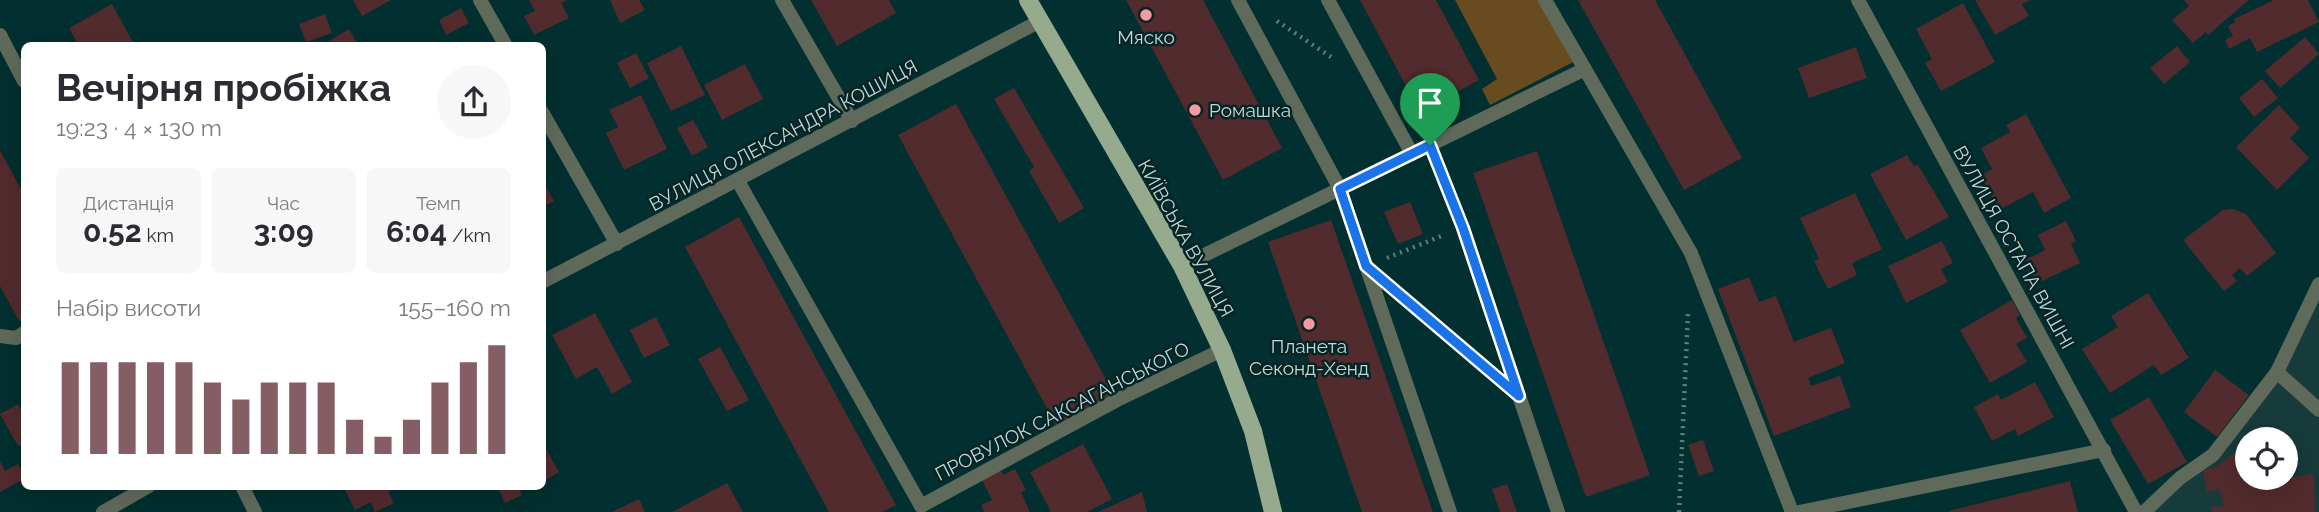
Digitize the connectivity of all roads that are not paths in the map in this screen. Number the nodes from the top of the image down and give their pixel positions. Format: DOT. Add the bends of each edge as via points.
graph roads {
  1 [pos="480,0"];
  2 [pos="782,0"];
  3 [pos="1028,0"];
  4 [pos="1238,0"];
  5 [pos="1328,0"];
  6 [pos="1545,0"];
  7 [pos="1858,0"];
  8 [pos="1040,21"];
  9 [pos="0,35"];
  10 [pos="504,42"];
  11 [pos="1585,69"];
  12 [pos="21,75"];
  13 [pos="546,119"];
  14 [pos="852,121"];
  15 [pos="1412,154"];
  16 [pos="738,181"];
  17 [pos="1340,189"];
  18 [pos="1463,228"];
  19 [pos="617,244"];
  20 [pos="1181,267"];
  21 [pos="546,280"];
  22 [pos="2319,284"];
  23 [pos="21,335"];
  24 [pos="0,336"];
  25 [pos="1222,350"];
  26 [pos="2277,372"];
  27 [pos="2319,410"];
  28 [pos="2104,450"];
  29 [pos="142,490"];
  30 [pos="244,490"];
  31 [pos="103,512"];
  32 [pos="255,512"];
  33 [pos="1273,512"];
  34 [pos="1450,512"];
  35 [pos="1558,512"];
  36 [pos="1792,512"];
  37 [pos="1799,512"];
  38 [pos="2136,512"];
  39 [pos="2144,512"];
  1 -- 10 [label="street"];
  2 -- 14 [label="street"];
  3 -- 8 [label="main road, КИЇВСЬКА ВУЛИЦЯ"];
  4 -- 17 [label="street"];
  5 -- 15 [label="street"];
  6 -- 11 [label="street"];
  7 -- 28 [label="street, ВУЛИЦЯ ОСТАПА ВИШНІ"];
  8 -- 14 [label="street, ВУЛИЦЯ ОЛЕКСАНДРА КОШИЦЯ"];
  8 -- 20 [label="main road, КИЇВСЬКА ВУЛИЦЯ"];
  9 -- 12 [label="street"];
  11 -- 15 [label="street"];
  11 -- 36 [label="street" via="1691,253"];
  13 -- 19 [label="street"];
  14 -- 16 [label="street, ВУЛИЦЯ ОЛЕКСАНДРА КОШИЦЯ"];
  15 -- 17 [label="street"];
  16 -- 19 [label="street, ВУЛИЦЯ ОЛЕКСАНДРА КОШИЦЯ"];
  16 -- 25 [label="street, ПРОВУЛОК САКСАГАНСЬКОГО" via="921,506 1116,400"];
  17 -- 20 [label="street"];
  17 -- 34 [label="street"];
  18 -- 35 [label="street"];
  19 -- 21 [label="street, ВУЛИЦЯ ОЛЕКСАНДРА КОШИЦЯ"];
  20 -- 25 [label="main road, КИЇВСЬКА ВУЛИЦЯ"];
  22 -- 26 [label="street"];
  23 -- 24 [label="street"];
  25 -- 33 [label="main road, КИЇВСЬКА ВУЛИЦЯ" via="1253,431"];
  26 -- 27 [label="street"];
  26 -- 39 [label="street" via="2213,455"];
  28 -- 37 [label="street"];
  28 -- 38 [label="street, ВУЛИЦЯ ОСТАПА ВИШНІ"];
  29 -- 31 [label="street"];
  30 -- 32 [label="street"];
}
